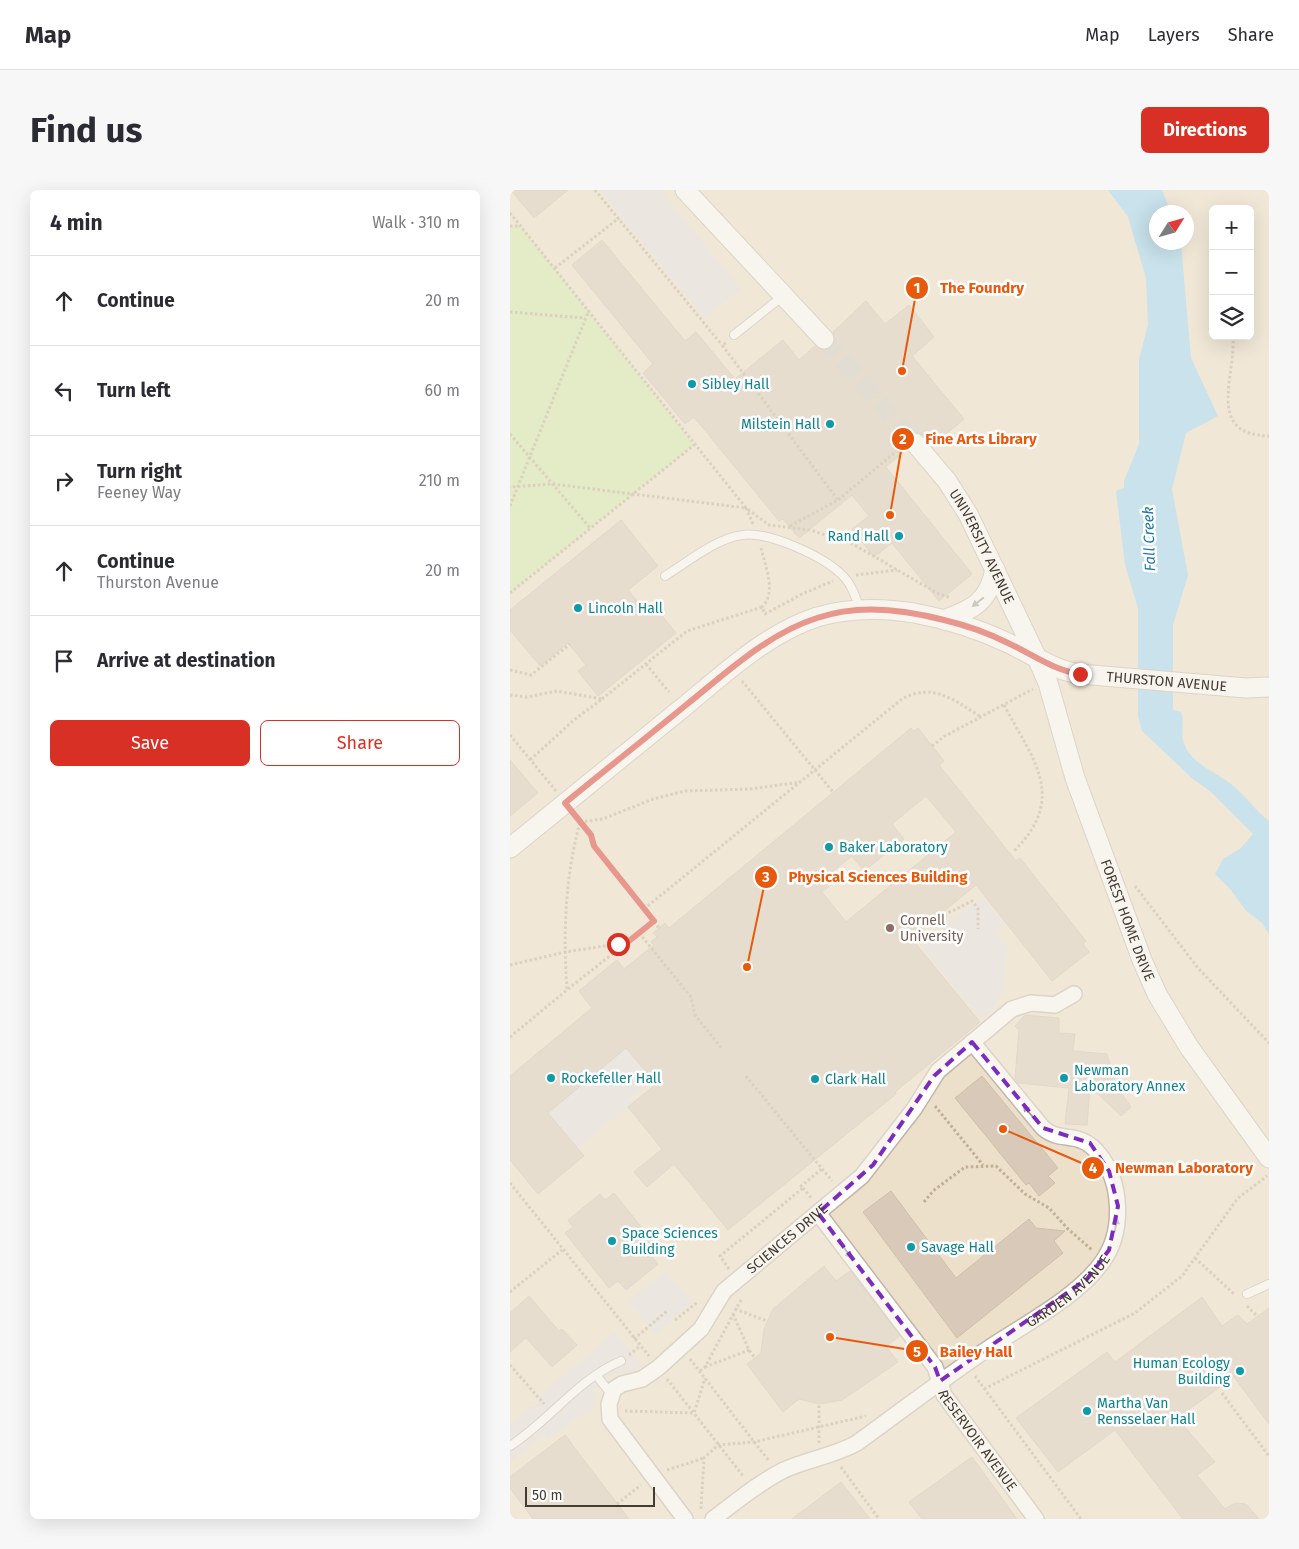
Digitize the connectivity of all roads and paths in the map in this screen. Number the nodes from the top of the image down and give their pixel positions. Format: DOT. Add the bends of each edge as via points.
graph roads {
  1 [pos="595,190"];
  2 [pos="685,190"];
  3 [pos="510,213"];
  4 [pos="619,218"];
  5 [pos="510,226"];
  6 [pos="521,226"];
  7 [pos="555,268"];
  8 [pos="783,296"];
  9 [pos="589,310"];
  10 [pos="510,312"];
  11 [pos="585,318"];
  12 [pos="734,335"];
  13 [pos="824,340"];
  14 [pos="1234,340"];
  15 [pos="722,345"];
  16 [pos="510,434"];
  17 [pos="1269,436"];
  18 [pos="909,444"];
  19 [pos="694,445"];
  20 [pos="530,457"];
  21 [pos="552,484"];
  22 [pos="518,486"];
  23 [pos="510,487"];
  24 [pos="634,494"];
  25 [pos="838,500"];
  26 [pos="510,506"];
  27 [pos="746,508"];
  28 [pos="789,527"];
  29 [pos="590,528"];
  30 [pos="755,529"];
  31 [pos="760,541"];
  32 [pos="898,570"];
  33 [pos="995,570"];
  34 [pos="665,576"];
  35 [pos="851,576"];
  36 [pos="838,579"];
  37 [pos="511,591"];
  38 [pos="957,598"];
  39 [pos="762,607"];
  40 [pos="860,610"];
  41 [pos="944,620"];
  42 [pos="570,644"];
  43 [pos="1037,658"];
  44 [pos="646,664"];
  45 [pos="510,670"];
  46 [pos="1268,687"];
  47 [pos="1031,690"];
  48 [pos="669,692"];
  49 [pos="753,693"];
  50 [pos="510,695"];
  51 [pos="602,699"];
  52 [pos="1004,705"];
  53 [pos="981,717"];
  54 [pos="510,735"];
  55 [pos="932,746"];
  56 [pos="530,760"];
  57 [pos="816,770"];
  58 [pos="801,782"];
  59 [pos="833,792"];
  60 [pos="565,803"];
  61 [pos="580,822"];
  62 [pos="510,848"];
  63 [pos="1014,851"];
  64 [pos="1132,882"];
  65 [pos="644,909"];
  66 [pos="944,915"];
  67 [pos="654,921"];
  68 [pos="659,928"];
  69 [pos="978,930"];
  70 [pos="639,933"];
  71 [pos="624,945"];
  72 [pos="565,952"];
  73 [pos="510,966"];
  74 [pos="568,990"];
  75 [pos="1074,994"];
  76 [pos="510,1037"];
  77 [pos="972,1042"];
  78 [pos="1269,1043"];
  79 [pos="722,1049"];
  80 [pos="746,1076"];
  81 [pos="926,1093"];
  82 [pos="983,1165"];
  83 [pos="1269,1167"];
  84 [pos="822,1169"];
  85 [pos="510,1183"];
  86 [pos="842,1193"];
  87 [pos="924,1202"];
  88 [pos="818,1214"];
  89 [pos="562,1250"];
  90 [pos="1195,1258"];
  91 [pos="1104,1260"];
  92 [pos="724,1276"];
  93 [pos="1216,1277"];
  94 [pos="1269,1284"];
  95 [pos="510,1292"];
  96 [pos="1247,1294"];
  97 [pos="703,1297"];
  98 [pos="736,1309"];
  99 [pos="667,1311"];
  100 [pos="733,1314"];
  101 [pos="675,1320"];
  102 [pos="767,1321"];
  103 [pos="634,1339"];
  104 [pos="749,1350"];
  105 [pos="690,1358"];
  106 [pos="755,1358"];
  107 [pos="652,1359"];
  108 [pos="621,1361"];
  109 [pos="966,1364"];
  110 [pos="510,1365"];
  111 [pos="705,1367"];
  112 [pos="596,1375"];
  113 [pos="665,1377"];
  114 [pos="705,1378"];
  115 [pos="940,1381"];
  116 [pos="984,1389"];
  117 [pos="611,1394"];
  118 [pos="1222,1394"];
  119 [pos="819,1404"];
  120 [pos="624,1411"];
  121 [pos="552,1413"];
  122 [pos="694,1413"];
  123 [pos="871,1415"];
  124 [pos="819,1426"];
  125 [pos="754,1442"];
  126 [pos="718,1445"];
  127 [pos="510,1446"];
  128 [pos="830,1455"];
  129 [pos="1269,1456"];
  130 [pos="704,1458"];
  131 [pos="770,1462"];
  132 [pos="667,1470"];
  133 [pos="746,1480"];
  134 [pos="637,1489"];
  135 [pos="617,1504"];
  136 [pos="707,1517"];
  137 [pos="685,1519"];
  138 [pos="879,1519"];
  139 [pos="1036,1519"];
  140 [pos="1081,1519"];
  1 -- 4 [label="path"];
  2 -- 8 [label="street"];
  3 -- 6 [label="path"];
  4 -- 7 [label="path"];
  4 -- 15 [label="path"];
  5 -- 6 [label="path"];
  6 -- 7 [label="path"];
  7 -- 9 [label="path"];
  8 -- 12 [label="lane"];
  8 -- 13 [label="street"];
  9 -- 11 [label="path"];
  9 -- 19 [label="path"];
  10 -- 11 [label="path"];
  11 -- 20 [label="path"];
  12 -- 15 [label="path"];
  14 -- 17 [label="path" via="1227,394 1229,414 1238,430 1254,436"];
  15 -- 25 [label="path"];
  16 -- 20 [label="path"];
  18 -- 25 [label="path"];
  18 -- 33 [label="street, UNIVERSITY AVENUE" via="958,496"];
  19 -- 24 [label="path"];
  19 -- 27 [label="path"];
  20 -- 21 [label="path"];
  20 -- 22 [label="path"];
  21 -- 22 [label="path"];
  21 -- 24 [label="path"];
  21 -- 29 [label="path"];
  22 -- 23 [label="path"];
  22 -- 26 [label="path"];
  24 -- 27 [label="path"];
  24 -- 29 [label="path"];
  25 -- 28 [label="path"];
  27 -- 28 [label="path" via="769,525"];
  27 -- 30 [label="path"];
  28 -- 32 [label="path" via="837,537"];
  29 -- 37 [label="path"];
  31 -- 39 [label="path" via="769,587"];
  32 -- 35 [label="path"];
  32 -- 38 [label="path" via="937,593"];
  33 -- 41 [label="street, one-way" via="992,584 982,601"];
  33 -- 43 [label="street, UNIVERSITY AVENUE"];
  34 -- 40 [label="lane" via="723,541 742,535 758,535 809,553 834,567 848,582"];
  36 -- 39 [label="path" via="765,614"];
  39 -- 44 [label="path" via="687,631"];
  40 -- 41 [label="street, THURSTON AVENUE" via="903,612"];
  40 -- 60 [label="street, THURSTON AVENUE" via="816,618 767,642"];
  41 -- 43 [label="street, THURSTON AVENUE" via="1006,642"];
  42 -- 45 [label="path" via="531,675"];
  43 -- 46 [label="street, THURSTON AVENUE" via="1065,672 1151,681"];
  43 -- 83 [label="street, FOREST HOME DRIVE" via="1048,683 1075,778 1157,994"];
  44 -- 48 [label="path"];
  44 -- 51 [label="path"];
  47 -- 52 [label="path"];
  49 -- 57 [label="path"];
  50 -- 51 [label="path" via="526,697 557,691"];
  51 -- 56 [label="path"];
  52 -- 53 [label="path"];
  52 -- 63 [label="path" via="1040,774 1043,793 1036,823"];
  53 -- 55 [label="path"];
  53 -- 57 [label="path" via="936,692 917,692 887,710"];
  54 -- 56 [label="path"];
  56 -- 60 [label="path"];
  57 -- 58 [label="path"];
  57 -- 59 [label="path"];
  58 -- 61 [label="path" via="750,789 685,790 603,819"];
  58 -- 65 [label="path"];
  60 -- 61 [label="path"];
  60 -- 62 [label="street, THURSTON AVENUE"];
  61 -- 65 [label="path" via="591,835 594,846"];
  61 -- 72 [label="path" via="570,871"];
  64 -- 78 [label="path" via="1198,968"];
  65 -- 67 [label="path"];
  66 -- 69 [label="path" via="972,901 978,909"];
  67 -- 68 [label="path"];
  67 -- 70 [label="path"];
  70 -- 71 [label="path"];
  70 -- 79 [label="path" via="691,998 695,1015"];
  71 -- 72 [label="path"];
  71 -- 74 [label="path"];
  72 -- 73 [label="path"];
  72 -- 74 [label="path"];
  74 -- 76 [label="path"];
  75 -- 77 [label="street, SCIENCES DRIVE" via="1055,1005 1031,1003 1012,1009"];
  77 -- 81 [label="street, SCIENCES DRIVE" via="938,1071"];
  91 -- 77 [label="street, GARDEN AVENUE, one-way" via="1113,1241 1118,1206 1109,1171 1101,1156 1084,1140 1054,1134 1043,1128"];
  80 -- 84 [label="path"];
  81 -- 82 [label="path"];
  81 -- 86 [label="street, SCIENCES DRIVE" via="873,1165"];
  82 -- 87 [label="path" via="964,1167"];
  82 -- 91 [label="path" via="996,1166 1025,1194 1049,1208"];
  83 -- 90 [label="path" via="1238,1198"];
  84 -- 86 [label="path"];
  84 -- 92 [label="path" via="720,1256 730,1269"];
  85 -- 89 [label="path"];
  86 -- 88 [label="street, SCIENCES DRIVE"];
  88 -- 115 [label="street, RESERVOIR AVENUE, one-way" via="935,1367"];
  88 -- 117 [label="street, SCIENCES DRIVE" via="724,1292 701,1329 665,1362 642,1379 618,1386"];
  89 -- 95 [label="path"];
  89 -- 103 [label="path"];
  90 -- 93 [label="path"];
  90 -- 116 [label="path" via="1182,1276 1135,1313"];
  91 -- 109 [label="street, GARDEN AVENUE" via="1087,1279 1060,1300"];
  94 -- 96 [label="lane"];
  97 -- 101 [label="path"];
  98 -- 102 [label="path"];
  99 -- 103 [label="path"];
  100 -- 104 [label="path"];
  103 -- 107 [label="path"];
  104 -- 106 [label="path"];
  104 -- 111 [label="path"];
  105 -- 114 [label="path"];
  108 -- 112 [label="lane"];
  109 -- 115 [label="street, GARDEN AVENUE"];
  109 -- 116 [label="path"];
  110 -- 121 [label="path"];
  112 -- 117 [label="lane"];
  112 -- 121 [label="lane"];
  113 -- 122 [label="path"];
  114 -- 122 [label="path"];
  114 -- 125 [label="path"];
  115 -- 128 [label="street, GARDEN AVENUE" via="857,1443"];
  115 -- 139 [label="street, RESERVOIR AVENUE" via="944,1395"];
  116 -- 140 [label="path"];
  117 -- 137 [label="street" via="609,1413 613,1424"];
  118 -- 129 [label="path"];
  119 -- 124 [label="path"];
  120 -- 122 [label="path"];
  121 -- 127 [label="lane"];
  122 -- 126 [label="path"];
  123 -- 124 [label="path"];
  124 -- 125 [label="path"];
  124 -- 128 [label="path" via="818,1445"];
  125 -- 126 [label="path"];
  125 -- 131 [label="path"];
  126 -- 130 [label="path"];
  126 -- 133 [label="path"];
  128 -- 136 [label="street, GARDEN AVENUE" via="783,1470"];
  128 -- 138 [label="path"];
  130 -- 132 [label="path"];
  130 -- 136 [label="path"];
  134 -- 135 [label="path"];
}
